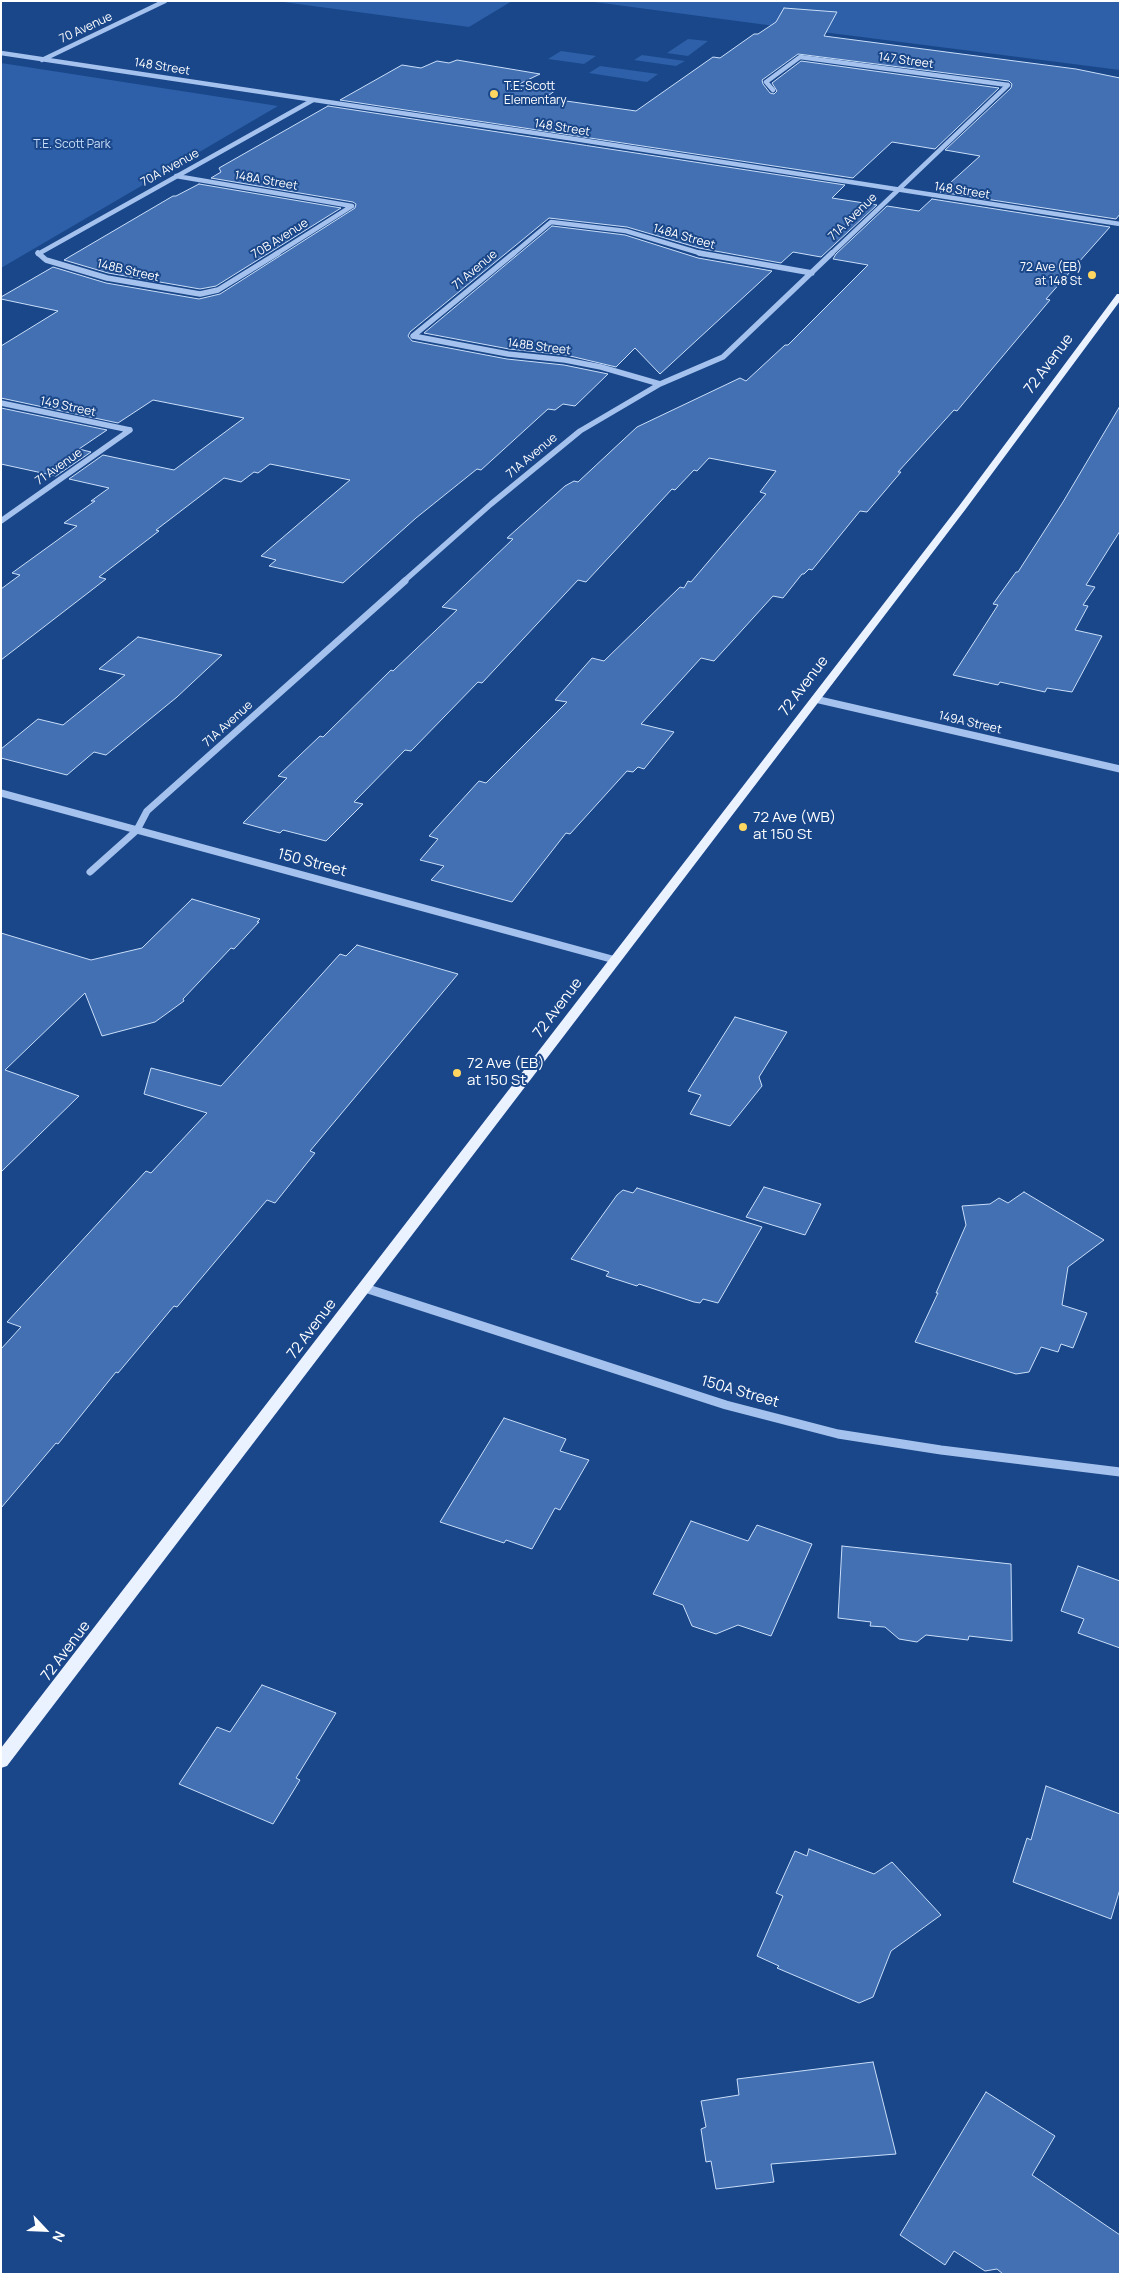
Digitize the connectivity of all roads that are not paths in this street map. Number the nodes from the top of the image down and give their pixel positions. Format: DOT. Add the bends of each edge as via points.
graph roads {
  1 [pos="165,1"];
  2 [pos="1,54"];
  3 [pos="42,60"];
  4 [pos="1008,85"];
  5 [pos="773,90"];
  6 [pos="313,100"];
  7 [pos="176,176"];
  8 [pos="898,191"];
  9 [pos="352,206"];
  10 [pos="550,222"];
  11 [pos="1120,224"];
  12 [pos="37,253"];
  13 [pos="812,273"];
  14 [pos="218,290"];
  15 [pos="1120,296"];
  16 [pos="413,336"];
  17 [pos="660,384"];
  18 [pos="1,403"];
  19 [pos="130,430"];
  20 [pos="1,521"];
  21 [pos="815,699"];
  22 [pos="1120,769"];
  23 [pos="1,792"];
  24 [pos="137,830"];
  25 [pos="90,872"];
  26 [pos="615,960"];
  27 [pos="365,1288"];
  28 [pos="1120,1472"];
  29 [pos="1,1761"];
  1 -- 3 [label="street, 70 Avenue"];
  2 -- 3 [label="street, 148 Street"];
  3 -- 6 [label="street, 148 Street"];
  4 -- 5 [label="street, 147 Street" via="800,57 766,82"];
  4 -- 8 [label="street, 71A Avenue"];
  6 -- 7 [label="street, 70A Avenue"];
  6 -- 8 [label="street, 148 Street"];
  7 -- 9 [label="street, 148A Street"];
  7 -- 12 [label="street, 70A Avenue"];
  8 -- 11 [label="street, 148 Street"];
  8 -- 13 [label="street, 71A Avenue"];
  9 -- 14 [label="street, 70B Avenue"];
  10 -- 13 [label="street, 148A Street" via="626,231 707,256"];
  10 -- 16 [label="street, 71 Avenue"];
  12 -- 14 [label="street, 148B Street" via="46,260 116,279 200,294"];
  13 -- 17 [label="street, 71A Avenue" via="723,357"];
  15 -- 21 [label="main road, 72 Avenue"];
  16 -- 17 [label="street, 148B Street" via="508,354 601,366"];
  17 -- 24 [label="street, 71A Avenue" via="580,431 491,504 147,811"];
  18 -- 19 [label="street, 149 Street"];
  19 -- 20 [label="street, 71 Avenue"];
  21 -- 22 [label="street, 149A Street"];
  21 -- 26 [label="main road, 72 Avenue"];
  23 -- 24 [label="street, 150 Street"];
  24 -- 25 [label="street, 71A Avenue"];
  24 -- 26 [label="street, 150 Street"];
  26 -- 27 [label="main road, 72 Avenue"];
  27 -- 28 [label="street, 150A Street" via="726,1405 838,1434"];
  27 -- 29 [label="main road, 72 Avenue"];
}
